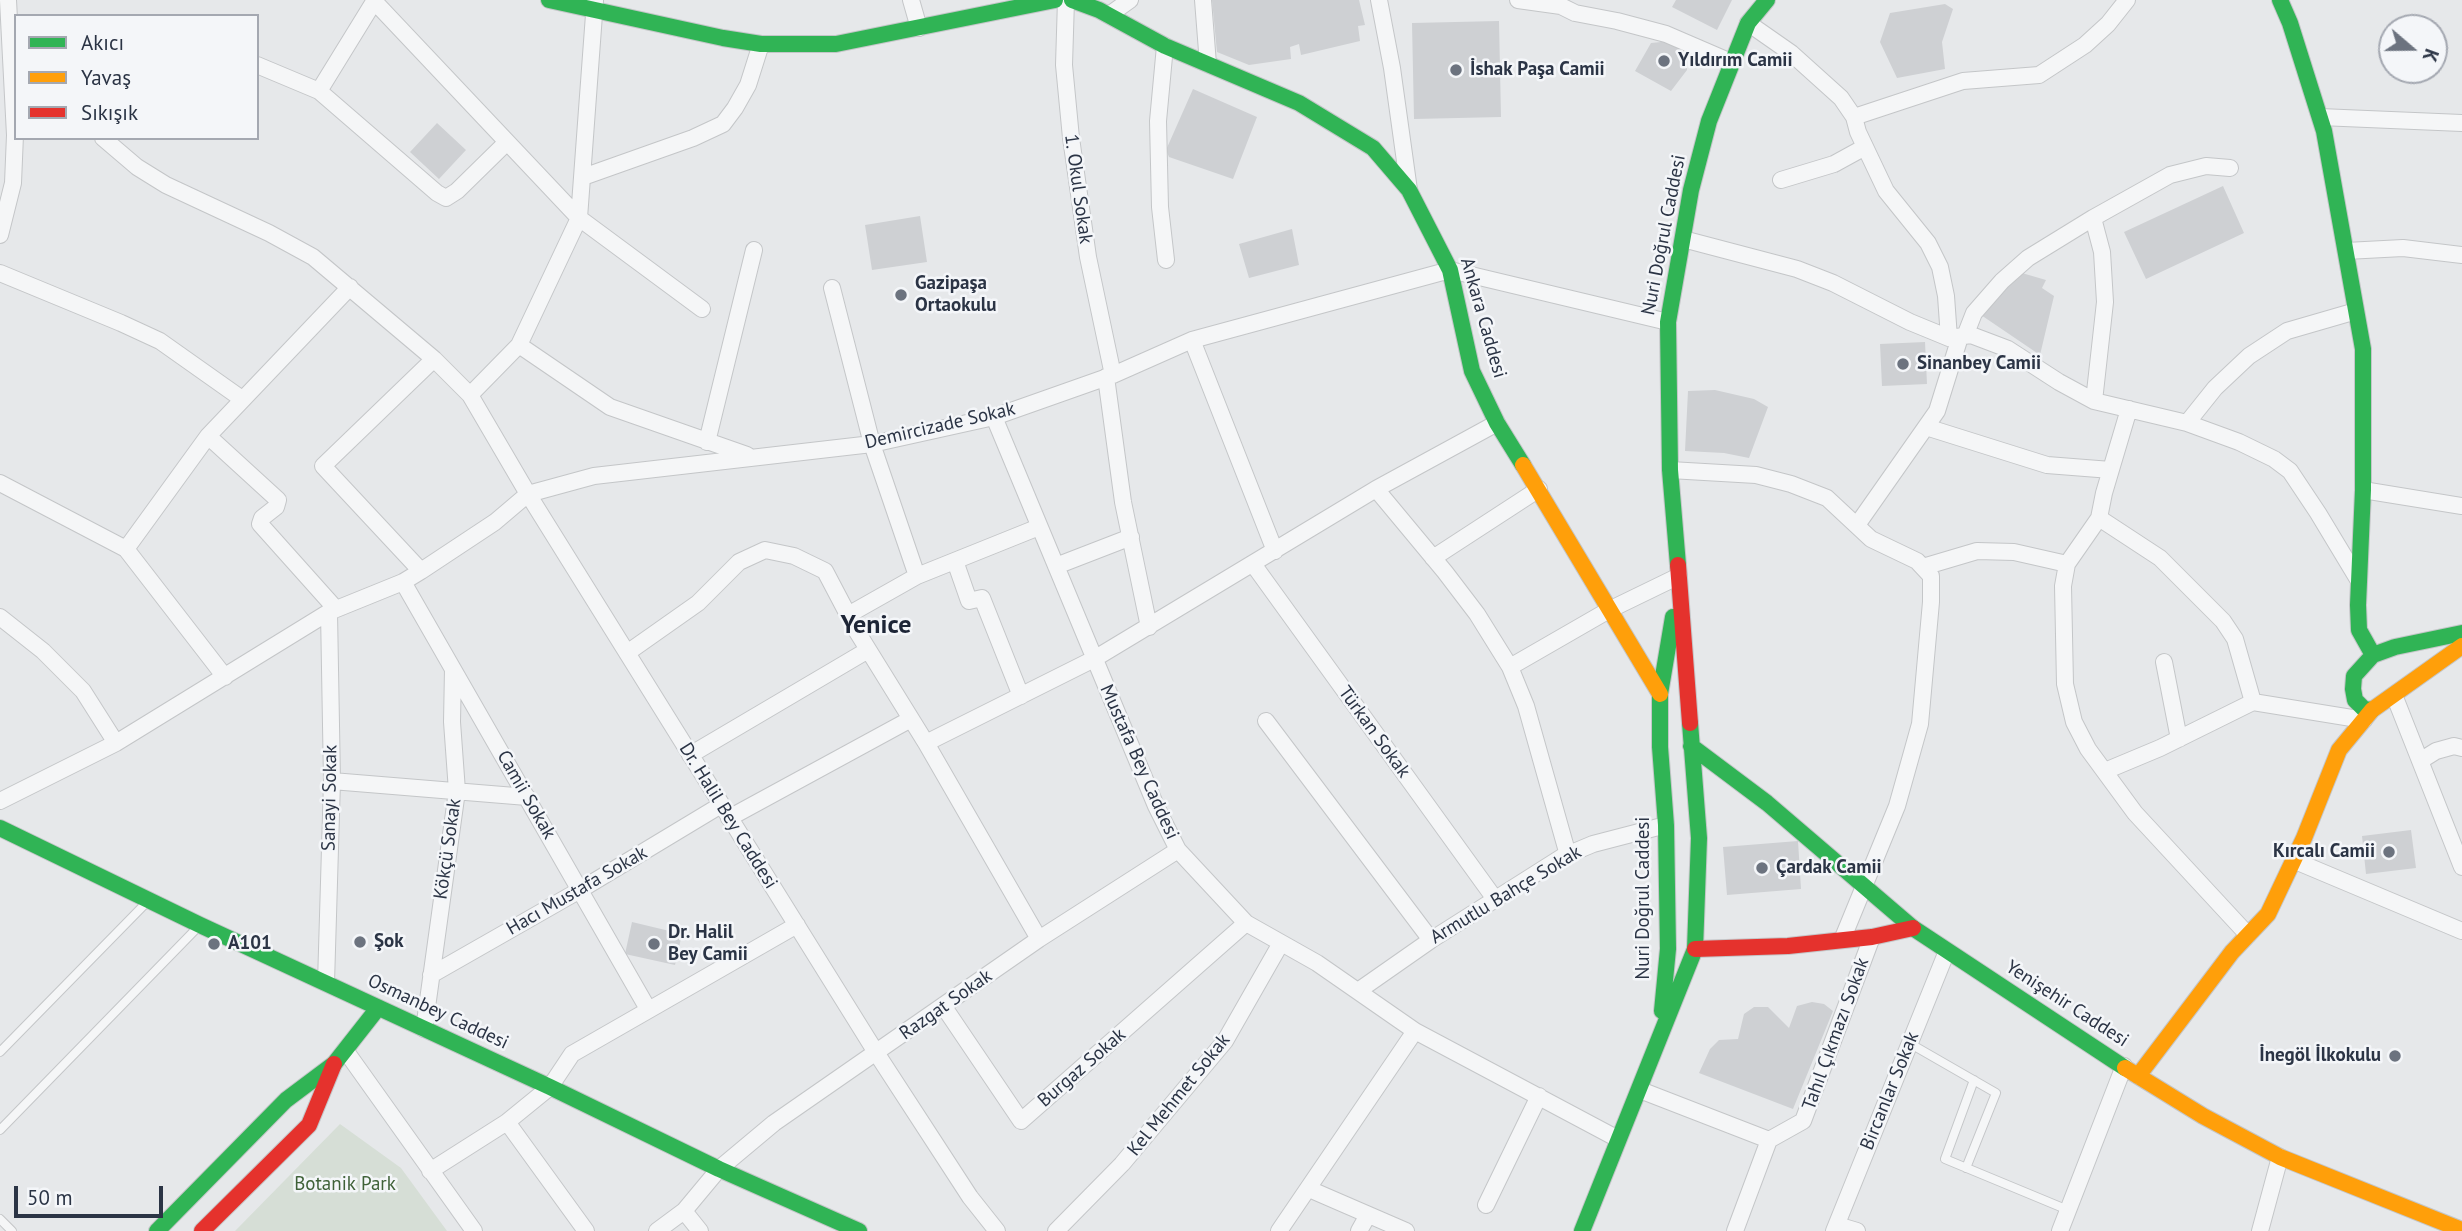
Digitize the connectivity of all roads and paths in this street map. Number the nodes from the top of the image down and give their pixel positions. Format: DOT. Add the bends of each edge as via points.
graph roads {
  1 [pos="8,0"];
  2 [pos="375,0"];
  3 [pos="549,0"];
  4 [pos="911,0"];
  5 [pos="1055,0"];
  6 [pos="1066,0"];
  7 [pos="1072,0"];
  8 [pos="1130,0"];
  9 [pos="1203,0"];
  10 [pos="1379,0"];
  11 [pos="1518,0"];
  12 [pos="1767,0"];
  13 [pos="2127,0"];
  14 [pos="2280,0"];
  15 [pos="1560,3"];
  16 [pos="594,6"];
  17 [pos="1110,15"];
  18 [pos="1748,23"];
  19 [pos="919,28"];
  20 [pos="761,44"];
  21 [pos="1166,46"];
  22 [pos="1729,61"];
  23 [pos="1208,64"];
  24 [pos="259,66"];
  25 [pos="319,91"];
  26 [pos="14,116"];
  27 [pos="1854,117"];
  28 [pos="2320,117"];
  29 [pos="2462,123"];
  30 [pos="15,140"];
  31 [pos="105,140"];
  32 [pos="507,142"];
  33 [pos="1865,147"];
  34 [pos="2230,168"];
  35 [pos="583,177"];
  36 [pos="1781,180"];
  37 [pos="1409,190"];
  38 [pos="579,218"];
  39 [pos="2093,218"];
  40 [pos="0,235"];
  41 [pos="1683,239"];
  42 [pos="754,250"];
  43 [pos="2346,251"];
  44 [pos="2462,255"];
  45 [pos="1166,260"];
  46 [pos="1450,270"];
  47 [pos="0,274"];
  48 [pos="349,287"];
  49 [pos="832,288"];
  50 [pos="702,309"];
  51 [pos="2356,311"];
  52 [pos="1668,322"];
  53 [pos="1958,337"];
  54 [pos="1192,340"];
  55 [pos="519,345"];
  56 [pos="434,359"];
  57 [pos="1110,376"];
  58 [pos="470,395"];
  59 [pos="242,399"];
  60 [pos="2094,401"];
  61 [pos="2129,409"];
  62 [pos="994,417"];
  63 [pos="1497,423"];
  64 [pos="2188,423"];
  65 [pos="1926,427"];
  66 [pos="208,436"];
  67 [pos="707,442"];
  68 [pos="872,444"];
  69 [pos="752,457"];
  70 [pos="1670,470"];
  71 [pos="2111,470"];
  72 [pos="1,484"];
  73 [pos="1376,489"];
  74 [pos="1539,489"];
  75 [pos="2363,490"];
  76 [pos="528,494"];
  77 [pos="2462,506"];
  78 [pos="2099,518"];
  79 [pos="1857,525"];
  80 [pos="1039,527"];
  81 [pos="1131,537"];
  82 [pos="126,549"];
  83 [pos="1275,551"];
  84 [pos="1433,558"];
  85 [pos="955,561"];
  86 [pos="1253,564"];
  87 [pos="2067,564"];
  88 [pos="1055,566"];
  89 [pos="1923,566"];
  90 [pos="421,571"];
  91 [pos="917,576"];
  92 [pos="1679,576"];
  93 [pos="403,582"];
  94 [pos="2359,582"];
  95 [pos="332,610"];
  96 [pos="1609,610"];
  97 [pos="848,615"];
  98 [pos="0,617"];
  99 [pos="1149,627"];
  100 [pos="2462,633"];
  101 [pos="868,650"];
  102 [pos="2458,652"];
  103 [pos="627,653"];
  104 [pos="2390,658"];
  105 [pos="1094,659"];
  106 [pos="2164,662"];
  107 [pos="1510,667"];
  108 [pos="453,669"];
  109 [pos="225,677"];
  110 [pos="2396,693"];
  111 [pos="1660,694"];
  112 [pos="1021,696"];
  113 [pos="2253,702"];
  114 [pos="2368,715"];
  115 [pos="911,719"];
  116 [pos="1266,721"];
  117 [pos="2179,739"];
  118 [pos="116,743"];
  119 [pos="926,743"];
  120 [pos="1691,746"];
  121 [pos="1660,747"];
  122 [pos="2462,748"];
  123 [pos="690,755"];
  124 [pos="2420,761"];
  125 [pos="2105,771"];
  126 [pos="332,781"];
  127 [pos="457,791"];
  128 [pos="527,797"];
  129 [pos="0,801"];
  130 [pos="725,811"];
  131 [pos="1666,825"];
  132 [pos="0,828"];
  133 [pos="1178,850"];
  134 [pos="1568,855"];
  135 [pos="2293,860"];
  136 [pos="2462,867"];
  137 [pos="1863,886"];
  138 [pos="580,890"];
  139 [pos="1495,899"];
  140 [pos="149,900"];
  141 [pos="1246,923"];
  142 [pos="200,925"];
  143 [pos="796,925"];
  144 [pos="1913,928"];
  145 [pos="2462,931"];
  146 [pos="2248,935"];
  147 [pos="1872,937"];
  148 [pos="1039,939"];
  149 [pos="1431,940"];
  150 [pos="1842,940"];
  151 [pos="1281,943"];
  152 [pos="1695,948"];
  153 [pos="1668,949"];
  154 [pos="1947,951"];
  155 [pos="431,975"];
  156 [pos="326,983"];
  157 [pos="1358,991"];
  158 [pos="944,1007"];
  159 [pos="378,1008"];
  160 [pos="648,1009"];
  161 [pos="424,1029"];
  162 [pos="1415,1031"];
  163 [pos="1659,1042"];
  164 [pos="1909,1043"];
  165 [pos="345,1050"];
  166 [pos="0,1052"];
  167 [pos="877,1054"];
  168 [pos="334,1064"];
  169 [pos="2124,1066"];
  170 [pos="2138,1076"];
  171 [pos="1974,1080"];
  172 [pos="550,1087"];
  173 [pos="1640,1090"];
  174 [pos="1539,1096"];
  175 [pos="507,1122"];
  176 [pos="0,1130"];
  177 [pos="1618,1139"];
  178 [pos="1769,1140"];
  179 [pos="2280,1157"];
  180 [pos="1966,1168"];
  181 [pos="719,1169"];
  182 [pos="430,1171"];
  183 [pos="1309,1189"];
  184 [pos="1486,1205"];
  185 [pos="2068,1210"];
  186 [pos="684,1211"];
  187 [pos="1368,1216"];
  188 [pos="0,1219"];
  189 [pos="1835,1228"];
  190 [pos="2462,1230"];
  191 [pos="12,1231"];
  192 [pos="157,1231"];
  193 [pos="202,1231"];
  194 [pos="474,1231"];
  195 [pos="586,1231"];
  196 [pos="657,1231"];
  197 [pos="700,1231"];
  198 [pos="859,1231"];
  199 [pos="997,1231"];
  200 [pos="1056,1231"];
  201 [pos="1279,1231"];
  202 [pos="1359,1231"];
  203 [pos="1406,1231"];
  204 [pos="1582,1231"];
  205 [pos="1735,1231"];
  206 [pos="1857,1231"];
  207 [pos="2060,1231"];
  208 [pos="2260,1231"];
  1 -- 26 [label="street"];
  2 -- 25 [label="street"];
  2 -- 32 [label="street"];
  3 -- 16 [label="street"];
  4 -- 19 [label="street"];
  5 -- 19 [label="street"];
  6 -- 57 [label="street, 1. Okul Sokak" via="1064,65 1071,138"];
  7 -- 17 [label="street"];
  8 -- 17 [label="street"];
  9 -- 23 [label="street"];
  10 -- 37 [label="street, Ankara Caddesi"];
  11 -- 15 [label="street"];
  12 -- 18 [label="street, Nuri Doğrul Caddesi"];
  13 -- 27 [label="street" via="2085,45 2039,75 1963,81"];
  14 -- 28 [label="street"];
  15 -- 22 [label="street" via="1576,13 1666,34"];
  16 -- 20 [label="street"];
  16 -- 35 [label="street"];
  17 -- 21 [label="street"];
  18 -- 22 [label="street, Nuri Doğrul Caddesi"];
  18 -- 27 [label="street" via="1791,53 1841,98"];
  19 -- 20 [label="street" via="836,44"];
  20 -- 35 [label="street" via="748,85 723,124"];
  21 -- 23 [label="street"];
  21 -- 45 [label="street" via="1158,121"];
  22 -- 41 [label="street, Nuri Doğrul Caddesi" via="1691,190"];
  23 -- 37 [label="street" via="1299,103 1373,148"];
  24 -- 25 [label="street"];
  25 -- 32 [label="street" via="446,198"];
  27 -- 33 [label="street"];
  28 -- 29 [label="street"];
  28 -- 43 [label="street"];
  30 -- 40 [label="street" via="13,183"];
  31 -- 48 [label="street, Dr. Halil Bey Caddesi" via="166,185 313,257"];
  32 -- 38 [label="street"];
  33 -- 36 [label="street" via="1833,164"];
  33 -- 53 [label="street" via="1886,191 1928,243 1940,267"];
  34 -- 39 [label="street" via="2206,166 2169,175"];
  35 -- 38 [label="street"];
  37 -- 46 [label="street, Ankara Caddesi"];
  38 -- 50 [label="street"];
  38 -- 55 [label="street"];
  39 -- 53 [label="street" via="2028,258 2002,281"];
  39 -- 60 [label="street" via="2102,252 2105,302"];
  41 -- 52 [label="street, Nuri Doğrul Caddesi"];
  41 -- 53 [label="street" via="1797,269 1910,322"];
  42 -- 67 [label="street"];
  43 -- 44 [label="street" via="2403,248"];
  43 -- 51 [label="street"];
  46 -- 52 [label="street"];
  46 -- 54 [label="street, Demircizade Sokak"];
  46 -- 63 [label="street, Ankara Caddesi" via="1472,371"];
  47 -- 59 [label="street" via="160,341"];
  48 -- 56 [label="street, Dr. Halil Bey Caddesi"];
  48 -- 59 [label="street"];
  49 -- 68 [label="street"];
  51 -- 64 [label="street" via="2287,331 2249,356 2215,388"];
  51 -- 75 [label="street" via="2363,349"];
  52 -- 70 [label="street, Nuri Doğrul Caddesi"];
  53 -- 60 [label="street" via="1971,335 2008,349"];
  53 -- 65 [label="street" via="1937,411"];
  54 -- 57 [label="street, Demircizade Sokak"];
  54 -- 83 [label="street"];
  55 -- 58 [label="street"];
  55 -- 67 [label="street, Demircizade Sokak" via="610,407"];
  56 -- 58 [label="street, Dr. Halil Bey Caddesi"];
  56 -- 90 [label="street" via="323,466"];
  57 -- 62 [label="street, Demircizade Sokak"];
  57 -- 81 [label="street, 1. Okul Sokak"];
  58 -- 76 [label="street, Dr. Halil Bey Caddesi"];
  59 -- 66 [label="street"];
  60 -- 61 [label="street"];
  61 -- 64 [label="street"];
  61 -- 71 [label="street"];
  62 -- 68 [label="street, Demircizade Sokak"];
  62 -- 80 [label="street, Mustafa Bey Caddesi"];
  63 -- 73 [label="street"];
  63 -- 74 [label="street, Ankara Caddesi"];
  64 -- 94 [label="street" via="2274,458 2290,471"];
  65 -- 71 [label="street" via="2047,465"];
  65 -- 79 [label="street"];
  66 -- 82 [label="street"];
  66 -- 95 [label="street" via="278,500 260,524"];
  67 -- 69 [label="street, Demircizade Sokak"];
  68 -- 69 [label="street, Demircizade Sokak"];
  68 -- 91 [label="street"];
  69 -- 76 [label="street" via="594,477"];
  70 -- 79 [label="street" via="1756,475 1791,484 1827,498"];
  70 -- 92 [label="street, Nuri Doğrul Caddesi"];
  71 -- 78 [label="street"];
  72 -- 82 [label="street"];
  73 -- 83 [label="street"];
  73 -- 84 [label="street"];
  74 -- 84 [label="street"];
  74 -- 96 [label="street, Ankara Caddesi"];
  75 -- 77 [label="street"];
  75 -- 94 [label="street"];
  76 -- 90 [label="street"];
  76 -- 103 [label="street, Dr. Halil Bey Caddesi"];
  78 -- 87 [label="street"];
  78 -- 113 [label="street" via="2161,558 2224,621 2235,639"];
  79 -- 89 [label="street" via="1871,539"];
  80 -- 85 [label="street"];
  80 -- 88 [label="street, Mustafa Bey Caddesi"];
  81 -- 88 [label="street"];
  81 -- 99 [label="street, 1. Okul Sokak"];
  82 -- 109 [label="street"];
  83 -- 86 [label="street"];
  84 -- 107 [label="street" via="1477,614"];
  85 -- 91 [label="street"];
  85 -- 112 [label="street" via="969,601 982,598"];
  86 -- 99 [label="street"];
  86 -- 139 [label="street, Türkan Sokak"];
  87 -- 89 [label="street" via="2014,552 1977,551"];
  87 -- 125 [label="street" via="2063,586 2065,684 2074,722"];
  88 -- 105 [label="street, Mustafa Bey Caddesi"];
  89 -- 137 [label="street" via="1931,576 1931,602 1920,724 1897,806"];
  90 -- 93 [label="street"];
  91 -- 97 [label="street"];
  92 -- 96 [label="street"];
  92 -- 111 [label="street, Nuri Doğrul Caddesi"];
  92 -- 120 [label="street, Nuri Doğrul Caddesi"];
  93 -- 95 [label="street"];
  93 -- 108 [label="street, Camii Sokak"];
  94 -- 104 [label="street" via="2359,630"];
  95 -- 109 [label="street"];
  95 -- 126 [label="street, Sanayi Sokak"];
  96 -- 107 [label="street"];
  96 -- 111 [label="street, Ankara Caddesi"];
  97 -- 101 [label="street"];
  97 -- 103 [label="street" via="825,571 794,556 765,550 739,562 698,603"];
  98 -- 118 [label="street" via="83,691"];
  99 -- 105 [label="street"];
  100 -- 104 [label="street"];
  101 -- 115 [label="street"];
  101 -- 123 [label="street"];
  102 -- 110 [label="street"];
  103 -- 123 [label="street, Dr. Halil Bey Caddesi"];
  104 -- 110 [label="street"];
  104 -- 114 [label="street" via="2354,676 2355,700"];
  105 -- 112 [label="street"];
  105 -- 133 [label="street, Mustafa Bey Caddesi"];
  106 -- 117 [label="street"];
  107 -- 134 [label="street" via="1526,706"];
  108 -- 127 [label="street, Kökçü Sokak"];
  108 -- 128 [label="street, Camii Sokak"];
  109 -- 118 [label="street"];
  110 -- 114 [label="street"];
  110 -- 124 [label="street"];
  111 -- 121 [label="street, Nuri Doğrul Caddesi"];
  112 -- 119 [label="street"];
  113 -- 114 [label="street"];
  113 -- 117 [label="street"];
  114 -- 135 [label="street" via="2339,750"];
  115 -- 119 [label="street"];
  115 -- 130 [label="street, Hacı Mustafa Sokak"];
  116 -- 149 [label="street"];
  117 -- 125 [label="street"];
  118 -- 129 [label="street"];
  119 -- 148 [label="street"];
  120 -- 121 [label="street"];
  120 -- 137 [label="street, Yenişehir Caddesi" via="1767,803"];
  120 -- 152 [label="street, Nuri Doğrul Caddesi" via="1699,838"];
  121 -- 131 [label="street, Nuri Doğrul Caddesi"];
  122 -- 124 [label="street" via="2436,751"];
  123 -- 130 [label="street, Dr. Halil Bey Caddesi"];
  124 -- 136 [label="street"];
  125 -- 146 [label="street" via="2135,813"];
  126 -- 127 [label="street"];
  126 -- 156 [label="street, Sanayi Sokak"];
  127 -- 128 [label="street"];
  127 -- 155 [label="street, Kökçü Sokak"];
  128 -- 138 [label="street, Camii Sokak"];
  130 -- 138 [label="street, Hacı Mustafa Sokak"];
  130 -- 143 [label="street, Dr. Halil Bey Caddesi"];
  131 -- 134 [label="street, Armutlu Bahçe Sokak"];
  131 -- 153 [label="street, Nuri Doğrul Caddesi"];
  132 -- 140 [label="street, Osmanbey Caddesi"];
  133 -- 141 [label="street, Mustafa Bey Caddesi"];
  133 -- 148 [label="street, Razgat Sokak"];
  134 -- 139 [label="street, Armutlu Bahçe Sokak"];
  135 -- 145 [label="street"];
  135 -- 146 [label="street" via="2268,914"];
  137 -- 144 [label="street, Yenişehir Caddesi"];
  137 -- 150 [label="street"];
  138 -- 155 [label="street, Hacı Mustafa Sokak"];
  138 -- 160 [label="street, Camii Sokak"];
  139 -- 149 [label="street, Armutlu Bahçe Sokak"];
  140 -- 142 [label="street, Osmanbey Caddesi"];
  140 -- 166 [label="lane"];
  141 -- 151 [label="street, Mustafa Bey Caddesi"];
  141 -- 158 [label="street, Burgaz Sokak" via="1021,1121"];
  142 -- 156 [label="street, Osmanbey Caddesi"];
  142 -- 176 [label="lane"];
  143 -- 160 [label="street"];
  143 -- 167 [label="street, Dr. Halil Bey Caddesi"];
  144 -- 147 [label="street"];
  144 -- 154 [label="street, Yenişehir Caddesi"];
  146 -- 170 [label="street"];
  147 -- 150 [label="street"];
  147 -- 178 [label="street, Tahıl Çıkmazı Sokak" via="1804,1121"];
  148 -- 158 [label="street, Razgat Sokak"];
  149 -- 157 [label="street, Armutlu Bahçe Sokak"];
  150 -- 152 [label="street"];
  151 -- 157 [label="street, Mustafa Bey Caddesi"];
  151 -- 200 [label="street, Kel Mehmet Sokak" via="1225,1041 1122,1164"];
  152 -- 153 [label="street"];
  152 -- 163 [label="street, Nuri Doğrul Caddesi"];
  153 -- 163 [label="street, Nuri Doğrul Caddesi"];
  154 -- 164 [label="street, Bircanlar Sokak"];
  154 -- 169 [label="street, Yenişehir Caddesi"];
  155 -- 161 [label="street, Kökçü Sokak"];
  156 -- 159 [label="street, Osmanbey Caddesi"];
  157 -- 162 [label="street, Mustafa Bey Caddesi"];
  158 -- 167 [label="street, Razgat Sokak"];
  159 -- 161 [label="street, Osmanbey Caddesi"];
  159 -- 165 [label="street"];
  160 -- 172 [label="street" via="572,1055"];
  161 -- 172 [label="street, Osmanbey Caddesi"];
  162 -- 174 [label="street, Mustafa Bey Caddesi"];
  162 -- 183 [label="street"];
  163 -- 173 [label="street"];
  164 -- 171 [label="lane"];
  164 -- 189 [label="street, Bircanlar Sokak"];
  165 -- 168 [label="street"];
  165 -- 182 [label="street"];
  167 -- 181 [label="street, Razgat Sokak" via="774,1123"];
  167 -- 199 [label="street, Dr. Halil Bey Caddesi"];
  168 -- 192 [label="street" via="286,1100"];
  168 -- 193 [label="street" via="309,1125"];
  169 -- 170 [label="street, Yenişehir Caddesi"];
  169 -- 185 [label="street"];
  170 -- 179 [label="street, Yenişehir Caddesi"];
  171 -- 180 [label="lane" via="1996,1093"];
  171 -- 180 [label="lane" via="1945,1159"];
  172 -- 175 [label="street"];
  172 -- 181 [label="street, Osmanbey Caddesi"];
  173 -- 177 [label="street"];
  173 -- 178 [label="street"];
  174 -- 177 [label="street, Mustafa Bey Caddesi"];
  174 -- 184 [label="street"];
  175 -- 182 [label="street"];
  175 -- 195 [label="street"];
  177 -- 204 [label="street"];
  178 -- 205 [label="street"];
  179 -- 190 [label="street, Yenişehir Caddesi"];
  179 -- 208 [label="street"];
  180 -- 185 [label="lane"];
  181 -- 186 [label="street, Razgat Sokak"];
  181 -- 198 [label="street, Osmanbey Caddesi"];
  182 -- 194 [label="street"];
  183 -- 187 [label="street"];
  183 -- 201 [label="street"];
  185 -- 207 [label="street"];
  186 -- 196 [label="street, Razgat Sokak"];
  186 -- 197 [label="street"];
  187 -- 202 [label="street"];
  187 -- 203 [label="street"];
  188 -- 191 [label="lane"];
  189 -- 206 [label="street"];
}
